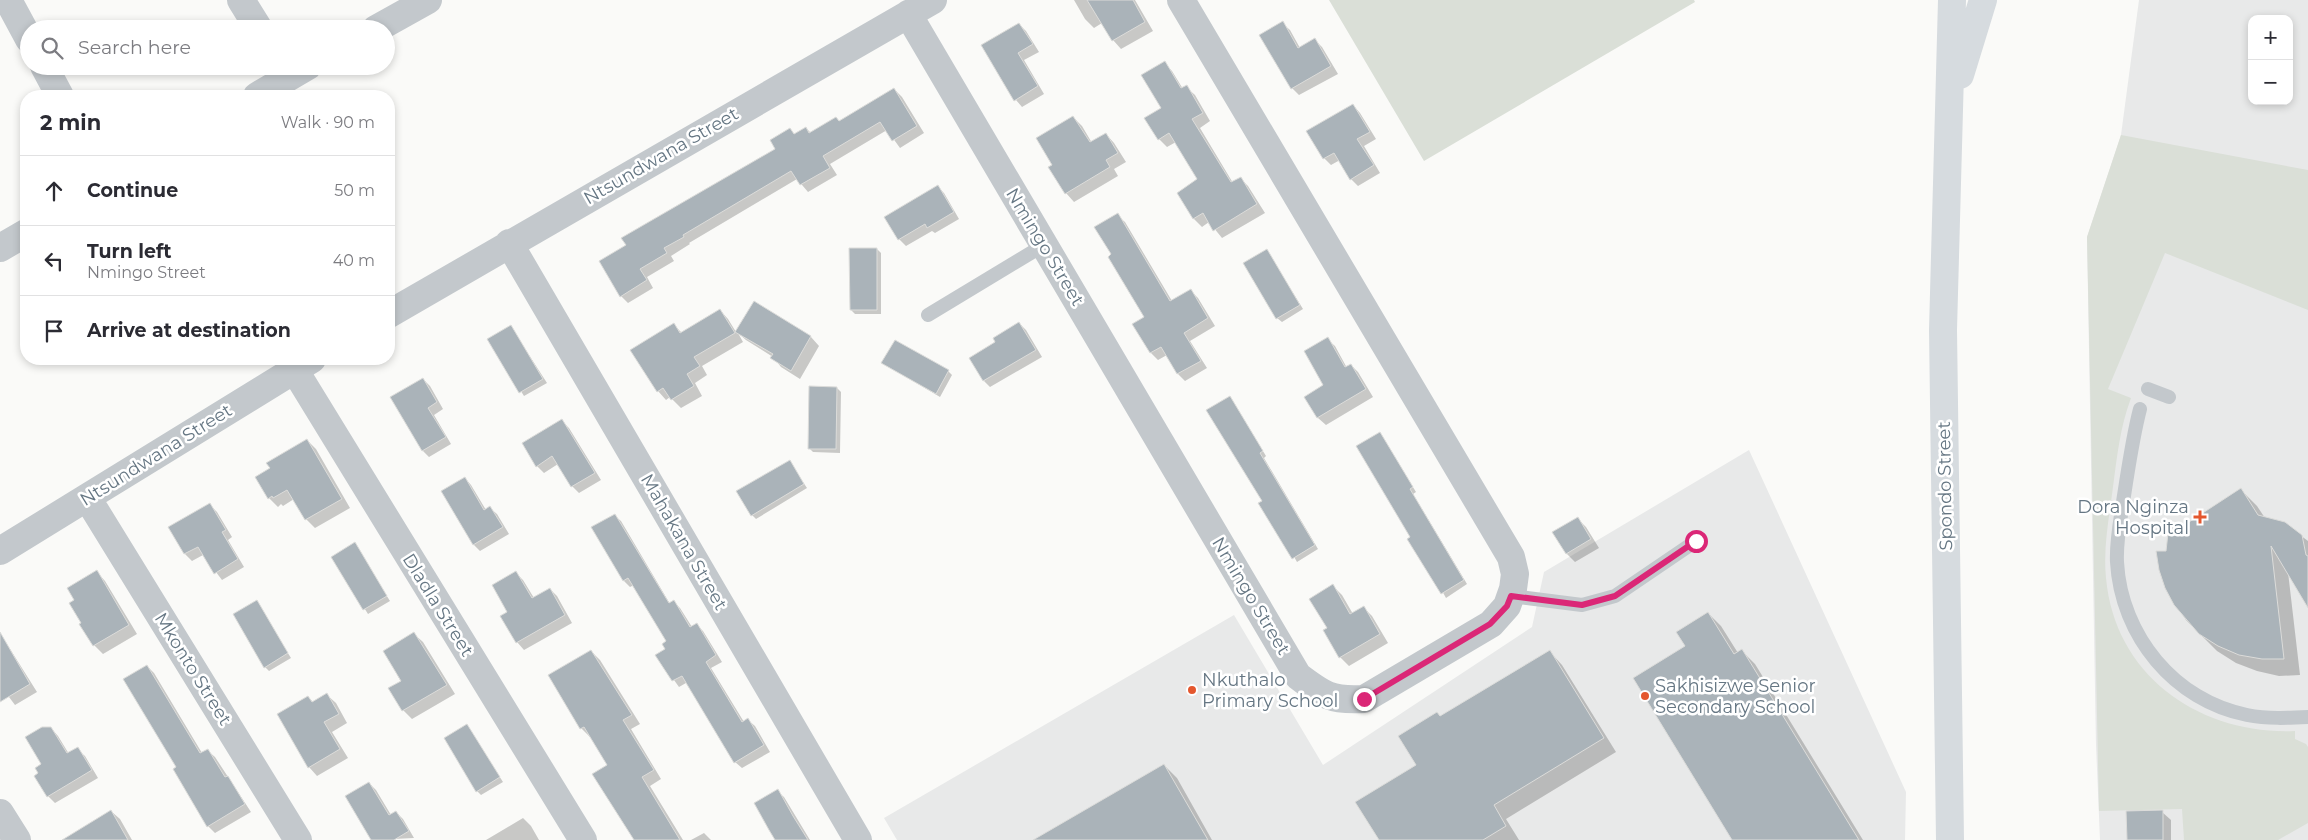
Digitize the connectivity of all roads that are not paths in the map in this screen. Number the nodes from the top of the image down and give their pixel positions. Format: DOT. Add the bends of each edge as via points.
graph roads {
  1 [pos="8,0"];
  2 [pos="242,0"];
  3 [pos="428,0"];
  4 [pos="933,0"];
  5 [pos="1181,0"];
  6 [pos="1952,0"];
  7 [pos="1983,0"];
  8 [pos="908,14"];
  9 [pos="254,20"];
  10 [pos="392,20"];
  11 [pos="20,22"];
  12 [pos="49,75"];
  13 [pos="286,75"];
  14 [pos="57,90"];
  15 [pos="265,90"];
  16 [pos="1948,133"];
  17 [pos="20,236"];
  18 [pos="509,243"];
  19 [pos="1044,245"];
  20 [pos="0,248"];
  21 [pos="395,310"];
  22 [pos="928,315"];
  23 [pos="301,365"];
  24 [pos="304,365"];
  25 [pos="2148,389"];
  26 [pos="2169,398"];
  27 [pos="2140,409"];
  28 [pos="88,498"];
  29 [pos="1696,541"];
  30 [pos="0,551"];
  31 [pos="1511,596"];
  32 [pos="2308,718"];
  33 [pos="0,813"];
  34 [pos="17,840"];
  35 [pos="298,840"];
  36 [pos="583,840"];
  37 [pos="858,840"];
  38 [pos="1950,840"];
  1 -- 11 [label="street"];
  2 -- 9 [label="street"];
  3 -- 10 [label="street"];
  4 -- 8 [label="street, Ntsundwana Street"];
  5 -- 31 [label="street, Nmingo Street" via="1510,557 1514,574"];
  6 -- 16 [label="main road, Spondo Street"];
  7 -- 16 [label="main road, Spondo Street" via="1962,65"];
  8 -- 18 [label="street, Ntsundwana Street"];
  8 -- 19 [label="street, Nmingo Street"];
  12 -- 14 [label="street"];
  13 -- 15 [label="street"];
  16 -- 38 [label="main road, Spondo Street" via="1943,330"];
  17 -- 20 [label="street"];
  18 -- 21 [label="street, Ntsundwana Street"];
  18 -- 37 [label="street, Mahakana Street"];
  19 -- 22 [label="lane"];
  19 -- 31 [label="street, Nmingo Street" via="1298,676 1321,694 1343,700 1364,699 1490,624 1507,606"];
  23 -- 28 [label="street, Ntsundwana Street"];
  24 -- 36 [label="street, Dladla Street"];
  25 -- 26 [label="lane"];
  27 -- 32 [label="lane" via="2118,536 2117,562 2122,595 2138,635 2167,673 2204,700 2248,715"];
  28 -- 30 [label="street, Ntsundwana Street"];
  28 -- 35 [label="street, Mkonto Street"];
  29 -- 31 [label="lane" via="1615,596 1582,605"];
  33 -- 34 [label="street"];
}
